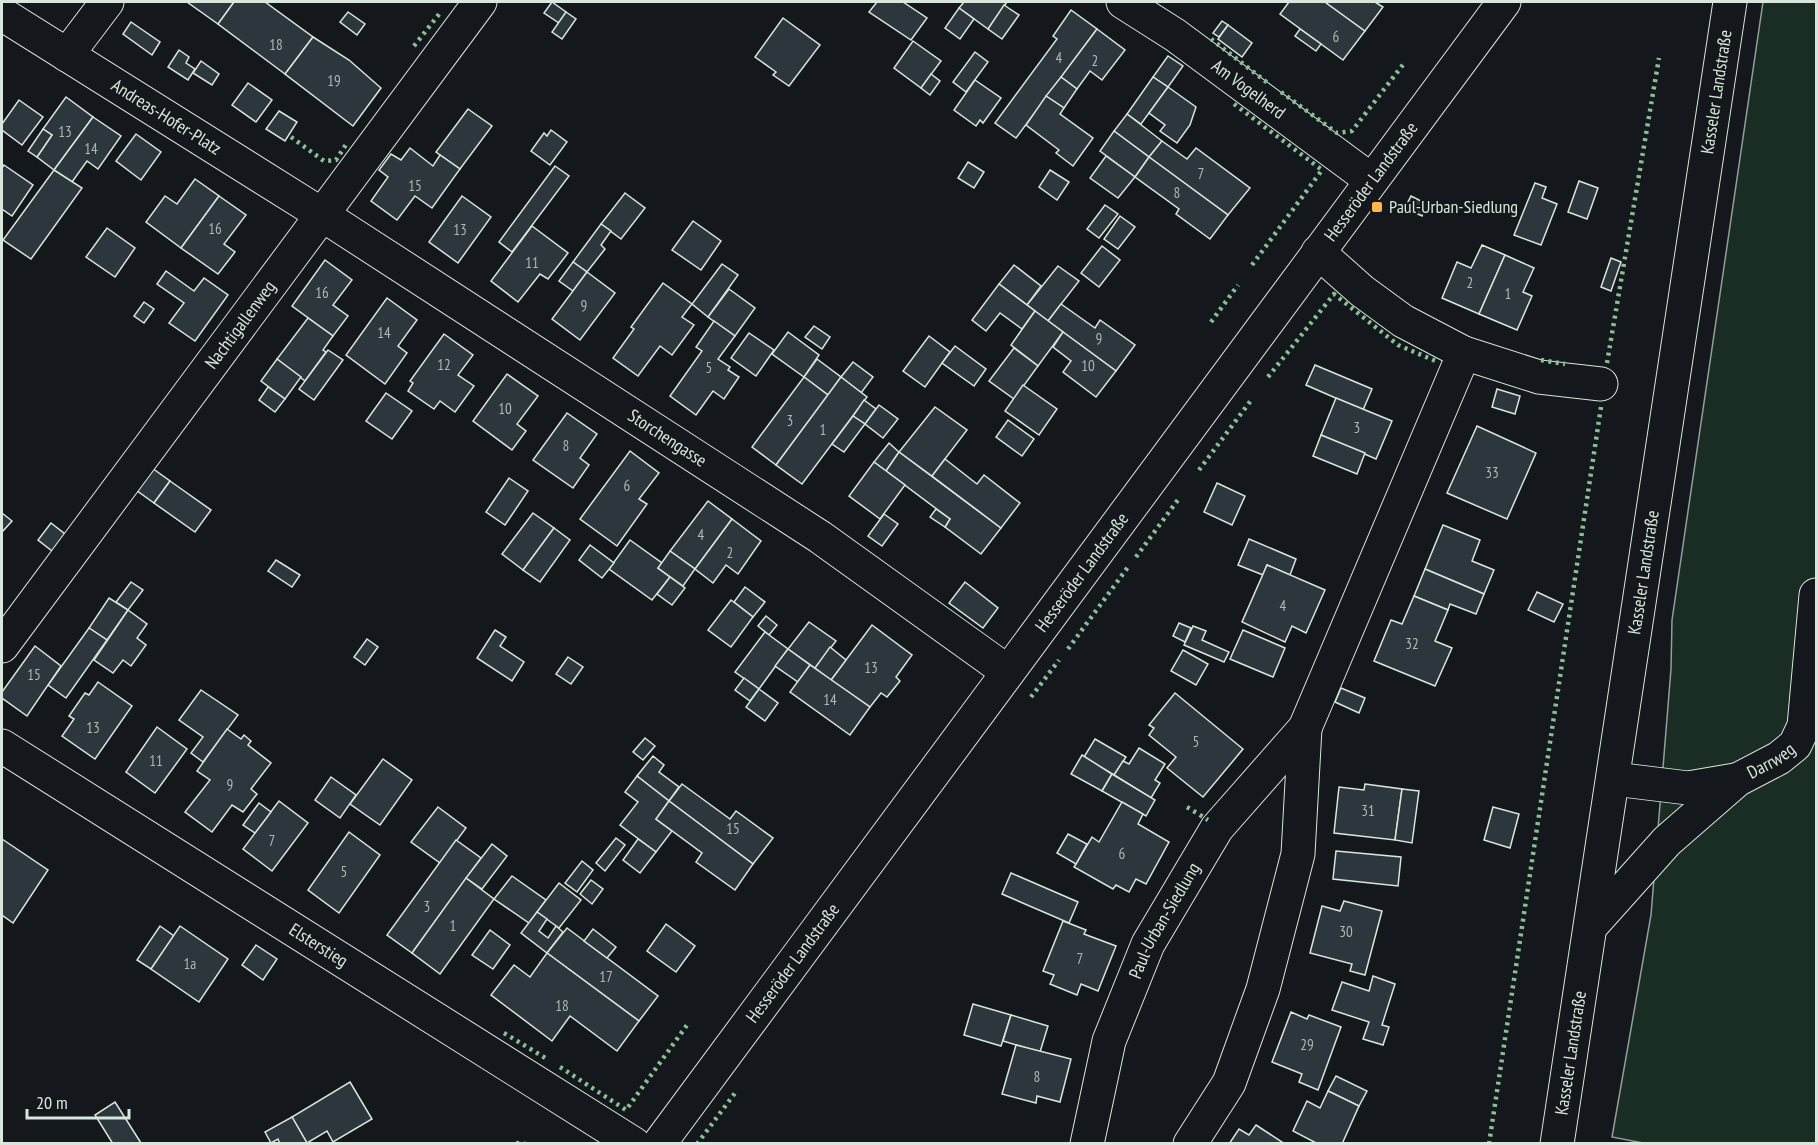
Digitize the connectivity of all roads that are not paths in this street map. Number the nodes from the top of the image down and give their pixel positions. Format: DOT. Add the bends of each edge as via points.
graph roads {
  1 [pos="107,2"];
  2 [pos="480,2"];
  3 [pos="1123,2"];
  4 [pos="1504,2"];
  5 [pos="1730,2"];
  6 [pos="2,14"];
  7 [pos="67,55"];
  8 [pos="1371,180"];
  9 [pos="321,214"];
  10 [pos="1318,252"];
  11 [pos="1464,353"];
  12 [pos="1601,384"];
  13 [pos="1816,595"];
  14 [pos="2,646"];
  15 [pos="1008,672"];
  16 [pos="1305,728"];
  17 [pos="2,746"];
  18 [pos="1614,778"];
  19 [pos="1737,780"];
  20 [pos="1591,926"];
  21 [pos="634,1143"];
  22 [pos="659,1143"];
  23 [pos="1087,1143"];
  24 [pos="1190,1143"];
  25 [pos="1557,1143"];
  1 -- 7 [label="street"];
  2 -- 9 [label="street, Nachtigallenweg"];
  3 -- 8 [label="street, Am Vogelherd" via="1175,35"];
  4 -- 8 [label="street, Hesseröder Landstraße"];
  5 -- 18 [label="street, Kasseler Landstraße"];
  6 -- 7 [label="street, Andreas-Hofer-Platz"];
  7 -- 9 [label="street, Andreas-Hofer-Platz"];
  8 -- 10 [label="street, Hesseröder Landstraße"];
  9 -- 14 [label="street, Nachtigallenweg"];
  9 -- 15 [label="street, Storchengasse" via="820,537"];
  10 -- 11 [label="street" via="1403,321"];
  10 -- 15 [label="street, Hesseröder Landstraße"];
  11 -- 12 [label="street" via="1539,377"];
  11 -- 16 [label="street, Paul-Urban-Siedlung"];
  13 -- 19 [label="street, Darrweg" via="1804,726 1795,745 1779,758"];
  15 -- 22 [label="street, Hesseröder Landstraße"];
  16 -- 23 [label="street, Paul-Urban-Siedlung" via="1217,828 1148,945 1109,1041"];
  16 -- 24 [label="street, Paul-Urban-Siedlung" via="1298,854 1263,989 1229,1083"];
  17 -- 21 [label="street, Elsterstieg"];
  18 -- 19 [label="street, Darrweg" via="1688,788"];
  18 -- 20 [label="street, Kasseler Landstraße"];
  19 -- 20 [label="street, Darrweg" via="1667,841"];
  20 -- 25 [label="street, Kasseler Landstraße"];
}
